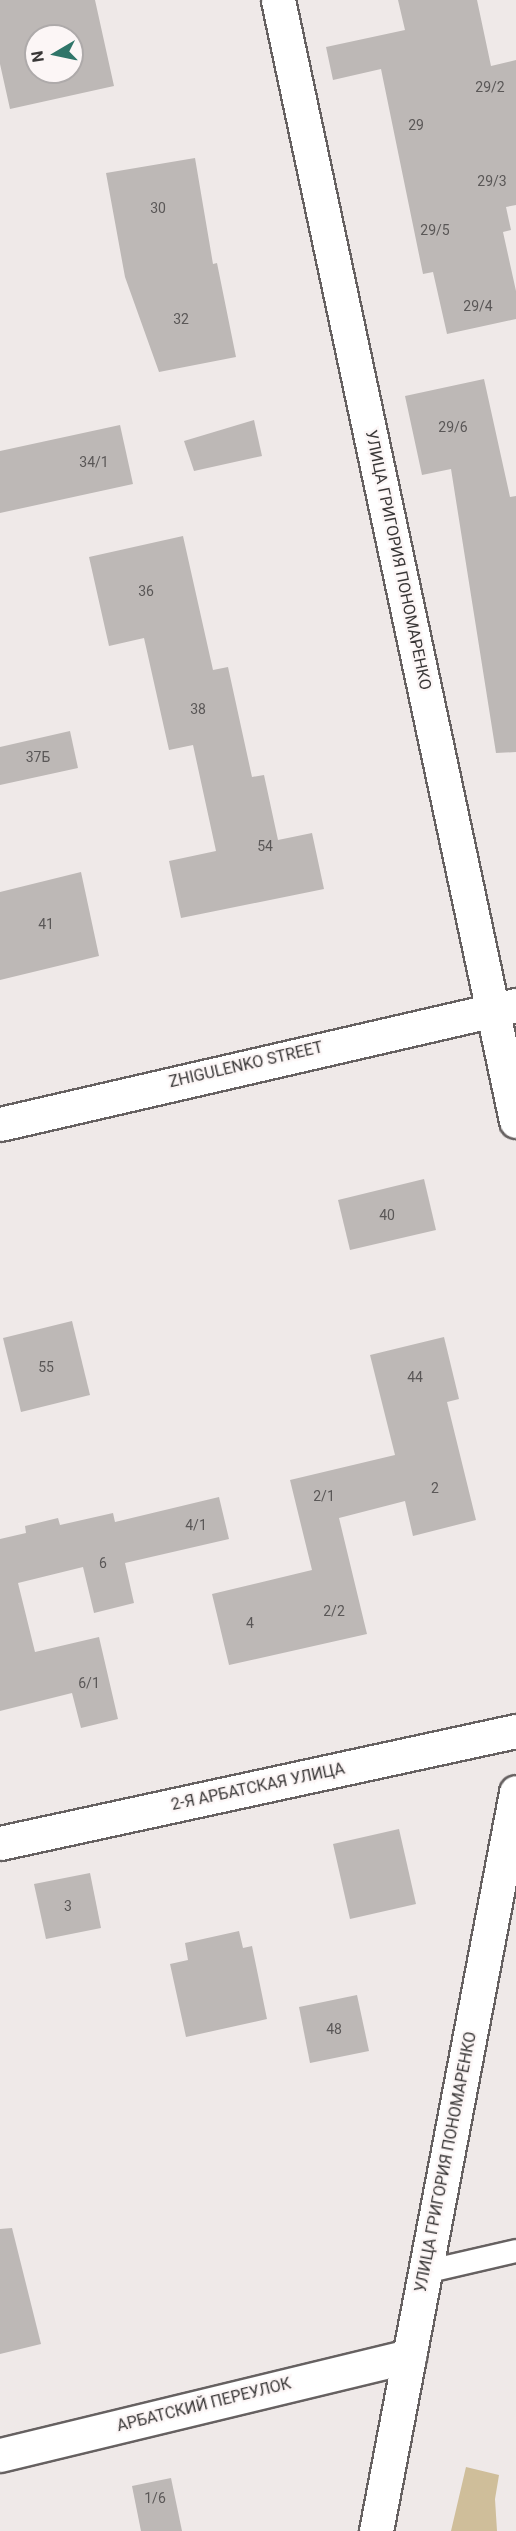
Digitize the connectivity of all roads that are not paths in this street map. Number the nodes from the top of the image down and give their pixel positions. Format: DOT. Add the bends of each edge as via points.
graph roads {
  1 [pos="278,0"];
  2 [pos="504,1007"];
  3 [pos="516,1120"];
  4 [pos="0,1124"];
  5 [pos="516,1731"];
  6 [pos="516,1792"];
  7 [pos="0,1843"];
  8 [pos="516,2251"];
  9 [pos="425,2272"];
  10 [pos="409,2356"];
  11 [pos="0,2455"];
  12 [pos="376,2531"];
  1 -- 2 [label="street, УЛИЦА ГРИГОРИЯ ПОНОМАРЕНКО"];
  2 -- 3 [label="street, УЛИЦА ГРИГОРИЯ ПОНОМАРЕНКО"];
  2 -- 4 [label="street, ZHIGULENKO STREET"];
  5 -- 7 [label="street, 2-Я АРБАТСКАЯ УЛИЦА"];
  6 -- 9 [label="street, УЛИЦА ГРИГОРИЯ ПОНОМАРЕНКО"];
  8 -- 9 [label="lane"];
  9 -- 10 [label="street, УЛИЦА ГРИГОРИЯ ПОНОМАРЕНКО"];
  10 -- 11 [label="street, АРБАТСКИЙ ПЕРЕУЛОК"];
  10 -- 12 [label="street, УЛИЦА ГРИГОРИЯ ПОНОМАРЕНКО"];
}
